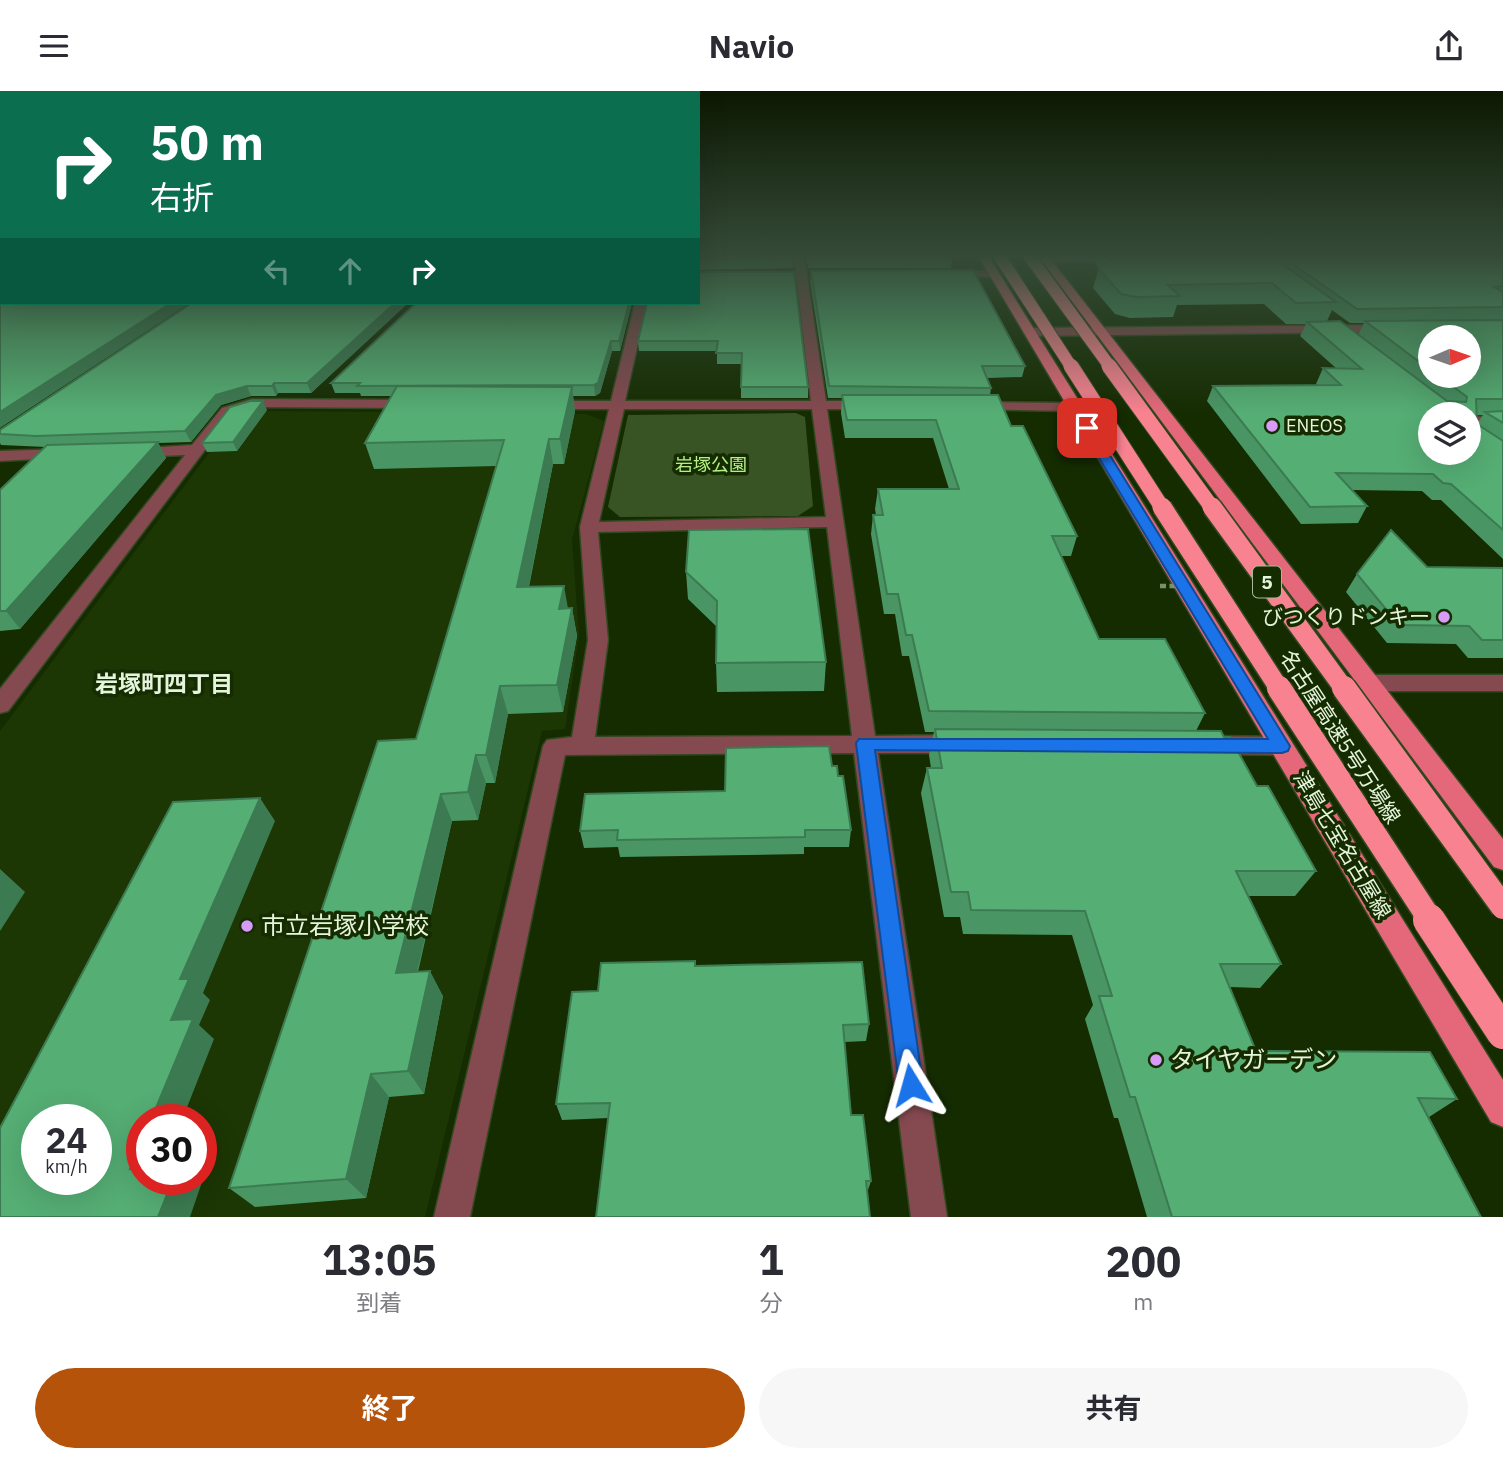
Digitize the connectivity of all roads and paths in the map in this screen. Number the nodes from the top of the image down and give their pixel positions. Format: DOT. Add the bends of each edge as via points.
graph roads {
  1 [pos="639,310"];
  2 [pos="807,310"];
  3 [pos="1019,310"];
  4 [pos="1027,310"];
  5 [pos="1077,310"];
  6 [pos="1083,310"];
  7 [pos="1326,314"];
  8 [pos="1408,329"];
  9 [pos="1343,330"];
  10 [pos="1029,332"];
  11 [pos="1101,332"];
  12 [pos="1360,347"];
  13 [pos="331,385"];
  14 [pos="312,404"];
  15 [pos="437,404"];
  16 [pos="820,404"];
  17 [pos="534,405"];
  18 [pos="617,405"];
  19 [pos="887,405"];
  20 [pos="955,405"];
  21 [pos="1074,407"];
  22 [pos="1503,420"];
  23 [pos="1481,421"];
  24 [pos="197,450"];
  25 [pos="118,452"];
  26 [pos="79,453"];
  27 [pos="0,456"];
  28 [pos="834,522"];
  29 [pos="589,527"];
  30 [pos="1368,683"];
  31 [pos="1503,683"];
  32 [pos="0,705"];
  33 [pos="865,743"];
  34 [pos="973,744"];
  35 [pos="582,745"];
  36 [pos="1190,745"];
  37 [pos="1282,746"];
  38 [pos="1503,859"];
  39 [pos="1503,907"];
  40 [pos="1503,1033"];
  41 [pos="1503,1110"];
  42 [pos="452,1217"];
  43 [pos="929,1217"];
  1 -- 18 [label="street"];
  2 -- 16 [label="street"];
  3 -- 10 [label="main road, 津島七宝名古屋線"];
  4 -- 40 [label="highway, 名古屋高速5号万場線 / 5, bridge"];
  5 -- 39 [label="highway, 名古屋高速5号万場線 / 5, bridge"];
  6 -- 11 [label="main road"];
  7 -- 9 [label="street"];
  8 -- 9 [label="street"];
  9 -- 11 [label="street"];
  9 -- 12 [label="street"];
  10 -- 11 [label="street"];
  10 -- 21 [label="main road, 津島七宝名古屋線"];
  11 -- 30 [label="main road"];
  13 -- 14 [label="street"];
  14 -- 15 [label="street"];
  14 -- 24 [label="street" via="252,403 227,411"];
  16 -- 18 [label="street"];
  16 -- 19 [label="street"];
  16 -- 28 [label="street"];
  17 -- 18 [label="street"];
  18 -- 29 [label="street"];
  20 -- 21 [label="street"];
  21 -- 37 [label="main road, 津島七宝名古屋線"];
  22 -- 23 [label="street"];
  24 -- 25 [label="street"];
  24 -- 32 [label="street"];
  26 -- 27 [label="street"];
  28 -- 29 [label="street"];
  28 -- 33 [label="street"];
  29 -- 35 [label="street" via="598,640"];
  30 -- 31 [label="street"];
  30 -- 38 [label="main road"];
  33 -- 34 [label="street"];
  33 -- 35 [label="street"];
  33 -- 43 [label="street"];
  35 -- 42 [label="street" via="555,746"];
  36 -- 37 [label="street"];
  37 -- 41 [label="main road, 津島七宝名古屋線"];
}
